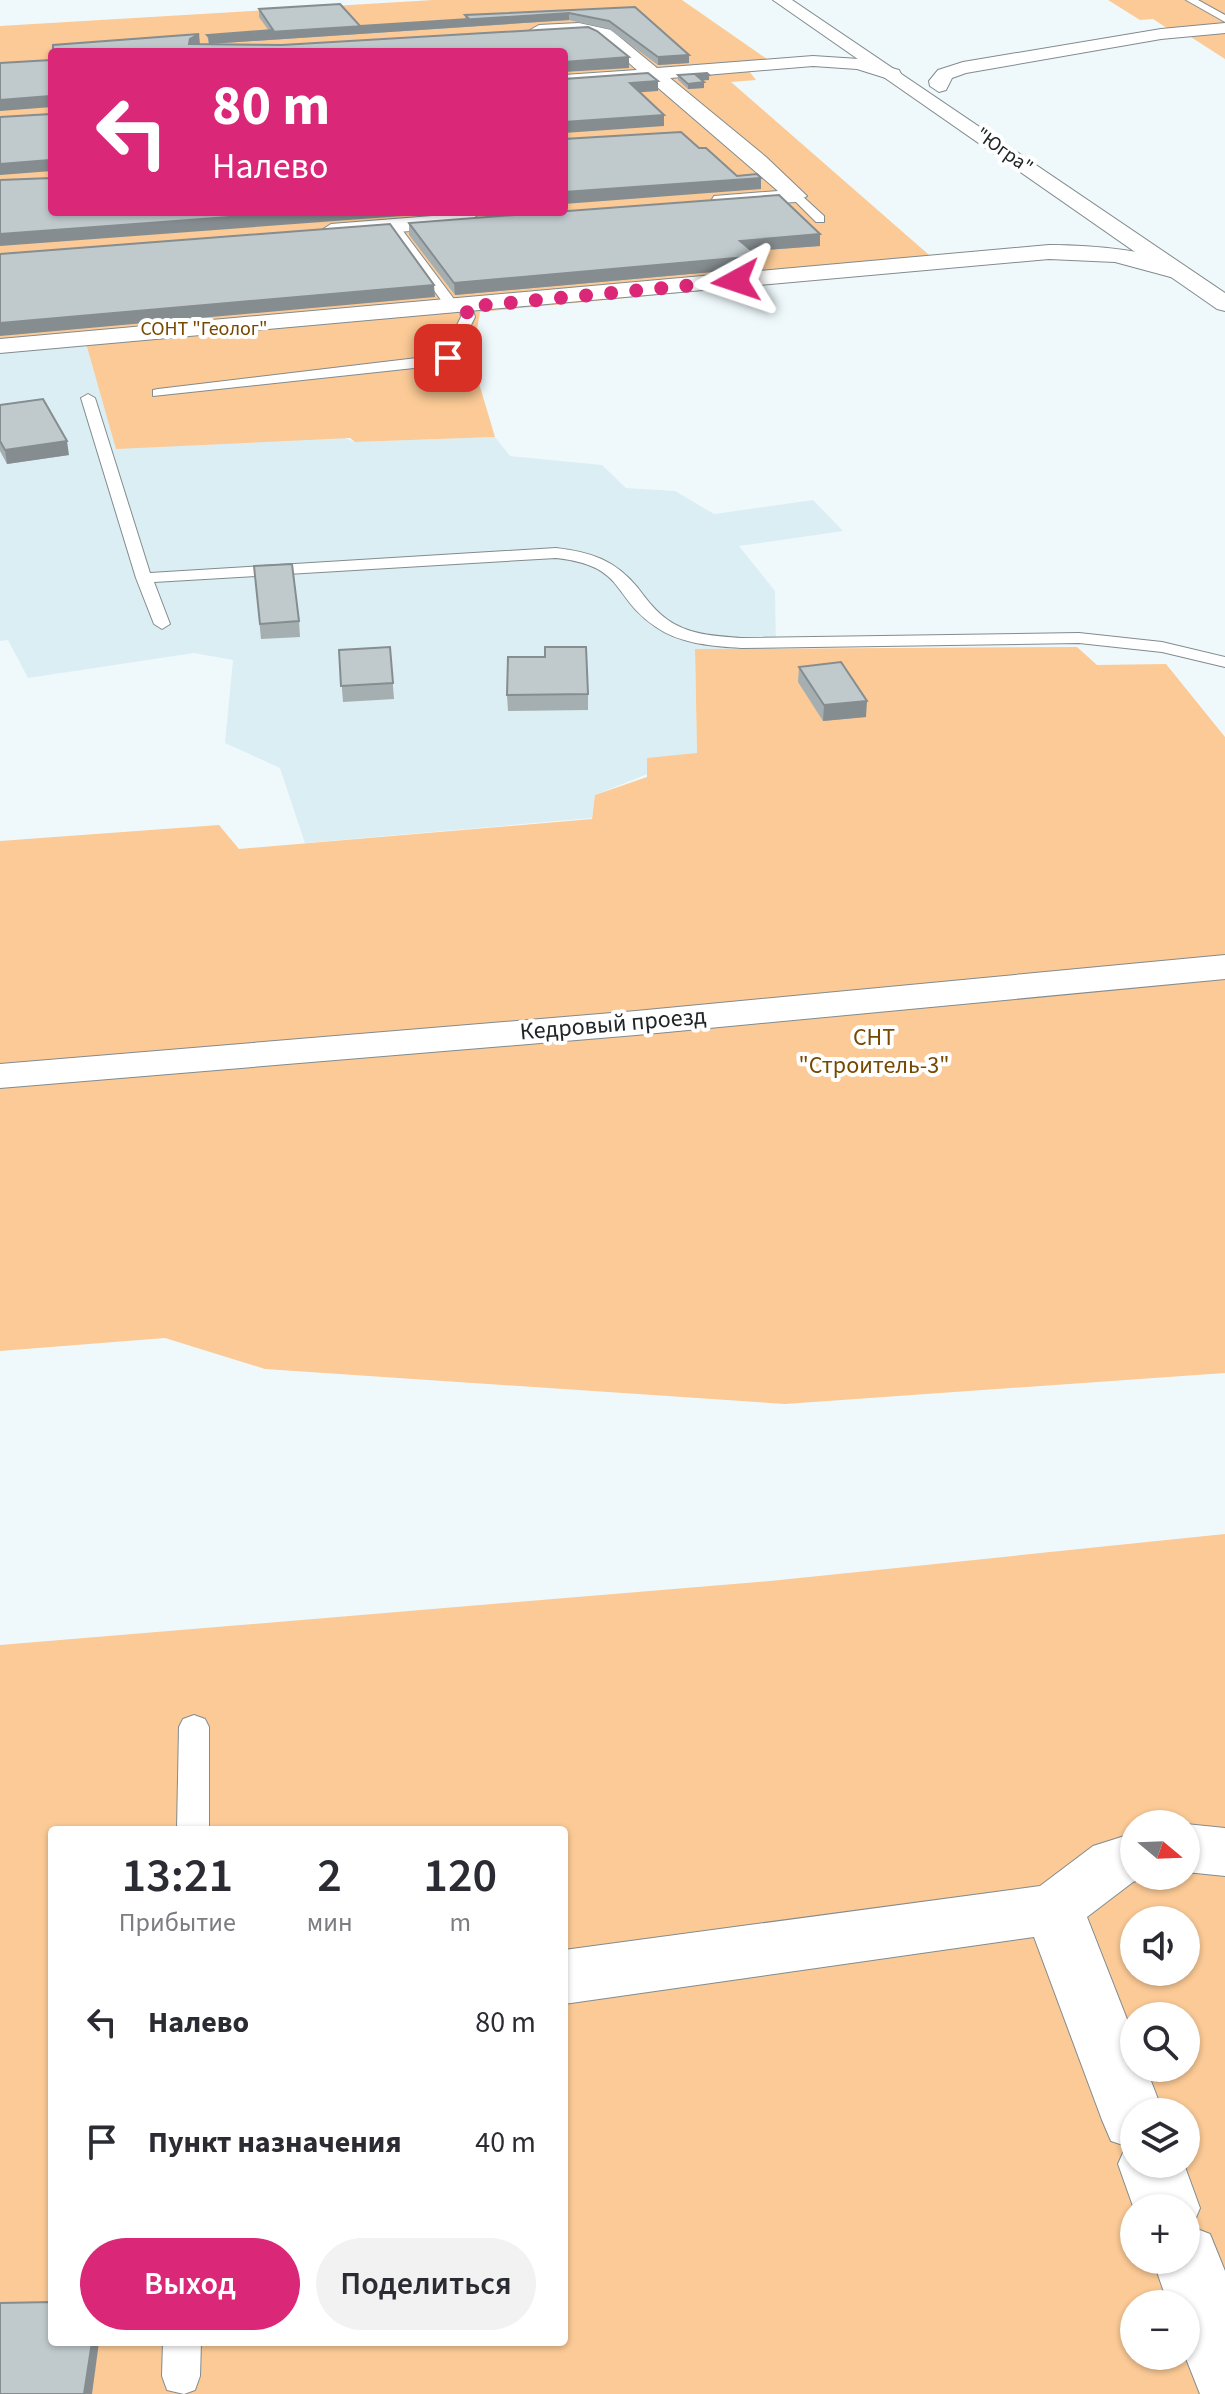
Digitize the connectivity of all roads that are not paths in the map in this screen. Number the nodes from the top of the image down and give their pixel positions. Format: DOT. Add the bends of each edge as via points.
graph roads {
  1 [pos="781,0"];
  2 [pos="814,0"];
  3 [pos="1191,0"];
  4 [pos="1225,19"];
  5 [pos="1225,28"];
  6 [pos="522,32"];
  7 [pos="842,40"];
  8 [pos="895,62"];
  9 [pos="793,63"];
  10 [pos="928,63"];
  11 [pos="980,65"];
  12 [pos="656,75"];
  13 [pos="568,81"];
  14 [pos="939,86"];
  15 [pos="723,131"];
  16 [pos="691,133"];
  17 [pos="796,196"];
  18 [pos="703,203"];
  19 [pos="1098,216"];
  20 [pos="486,219"];
  21 [pos="820,219"];
  22 [pos="1141,222"];
  23 [pos="393,226"];
  24 [pos="314,232"];
  25 [pos="1049,252"];
  26 [pos="1178,272"];
  27 [pos="1225,304"];
  28 [pos="460,307"];
  29 [pos="0,346"];
  30 [pos="158,393"];
  31 [pos="88,398"];
  32 [pos="144,578"];
  33 [pos="162,624"];
  34 [pos="1225,662"];
  35 [pos="1225,967"];
  36 [pos="0,1076"];
  37 [pos="194,1727"];
  38 [pos="193,1826"];
  39 [pos="1200,1849"];
  40 [pos="1225,1852"];
  41 [pos="1120,1861"];
  42 [pos="1054,1909"];
  43 [pos="568,1976"];
  44 [pos="1126,2098"];
  45 [pos="1192,2274"];
  46 [pos="1225,2370"];
  1 -- 7 [label="main road, \"Югра\""];
  2 -- 8 [label="main road, \"Югра\""];
  3 -- 4 [label="lane"];
  5 -- 11 [label="main road"];
  6 -- 12 [label="main road" via="599,31"];
  7 -- 8 [label="main road, \"Югра\""];
  7 -- 9 [label="main road" via="831,54"];
  8 -- 9 [label="main road"];
  8 -- 14 [label="main road, \"Югра\""];
  8 -- 19 [label="main road, \"Югра\""];
  9 -- 12 [label="main road"];
  10 -- 11 [label="main road"];
  11 -- 14 [label="main road" via="945,74"];
  12 -- 13 [label="main road"];
  12 -- 15 [label="main road"];
  14 -- 22 [label="main road, \"Югра\""];
  15 -- 16 [label="main road"];
  15 -- 17 [label="main road"];
  17 -- 18 [label="main road"];
  17 -- 21 [label="lane"];
  19 -- 25 [label="main road" via="1105,229 1097,238"];
  19 -- 26 [label="main road, \"Югра\""];
  20 -- 23 [label="main road"];
  23 -- 24 [label="main road"];
  23 -- 28 [label="lane"];
  25 -- 26 [label="main road" via="1112,254"];
  25 -- 28 [label="main road"];
  26 -- 27 [label="main road, \"Югра\""];
  28 -- 29 [label="main road"];
  28 -- 30 [label="lane" via="468,317 448,358 433,364"];
  31 -- 32 [label="lane"];
  32 -- 33 [label="lane"];
  32 -- 34 [label="lane" via="556,553 606,565 660,622 706,640 1079,638 1162,647"];
  35 -- 36 [label="main road, Кедровый проезд"];
  37 -- 38 [label="lane"];
  39 -- 40 [label="main road"];
  41 -- 42 [label="main road"];
  42 -- 43 [label="main road"];
  42 -- 44 [label="main road"];
  45 -- 46 [label="main road"];
}
